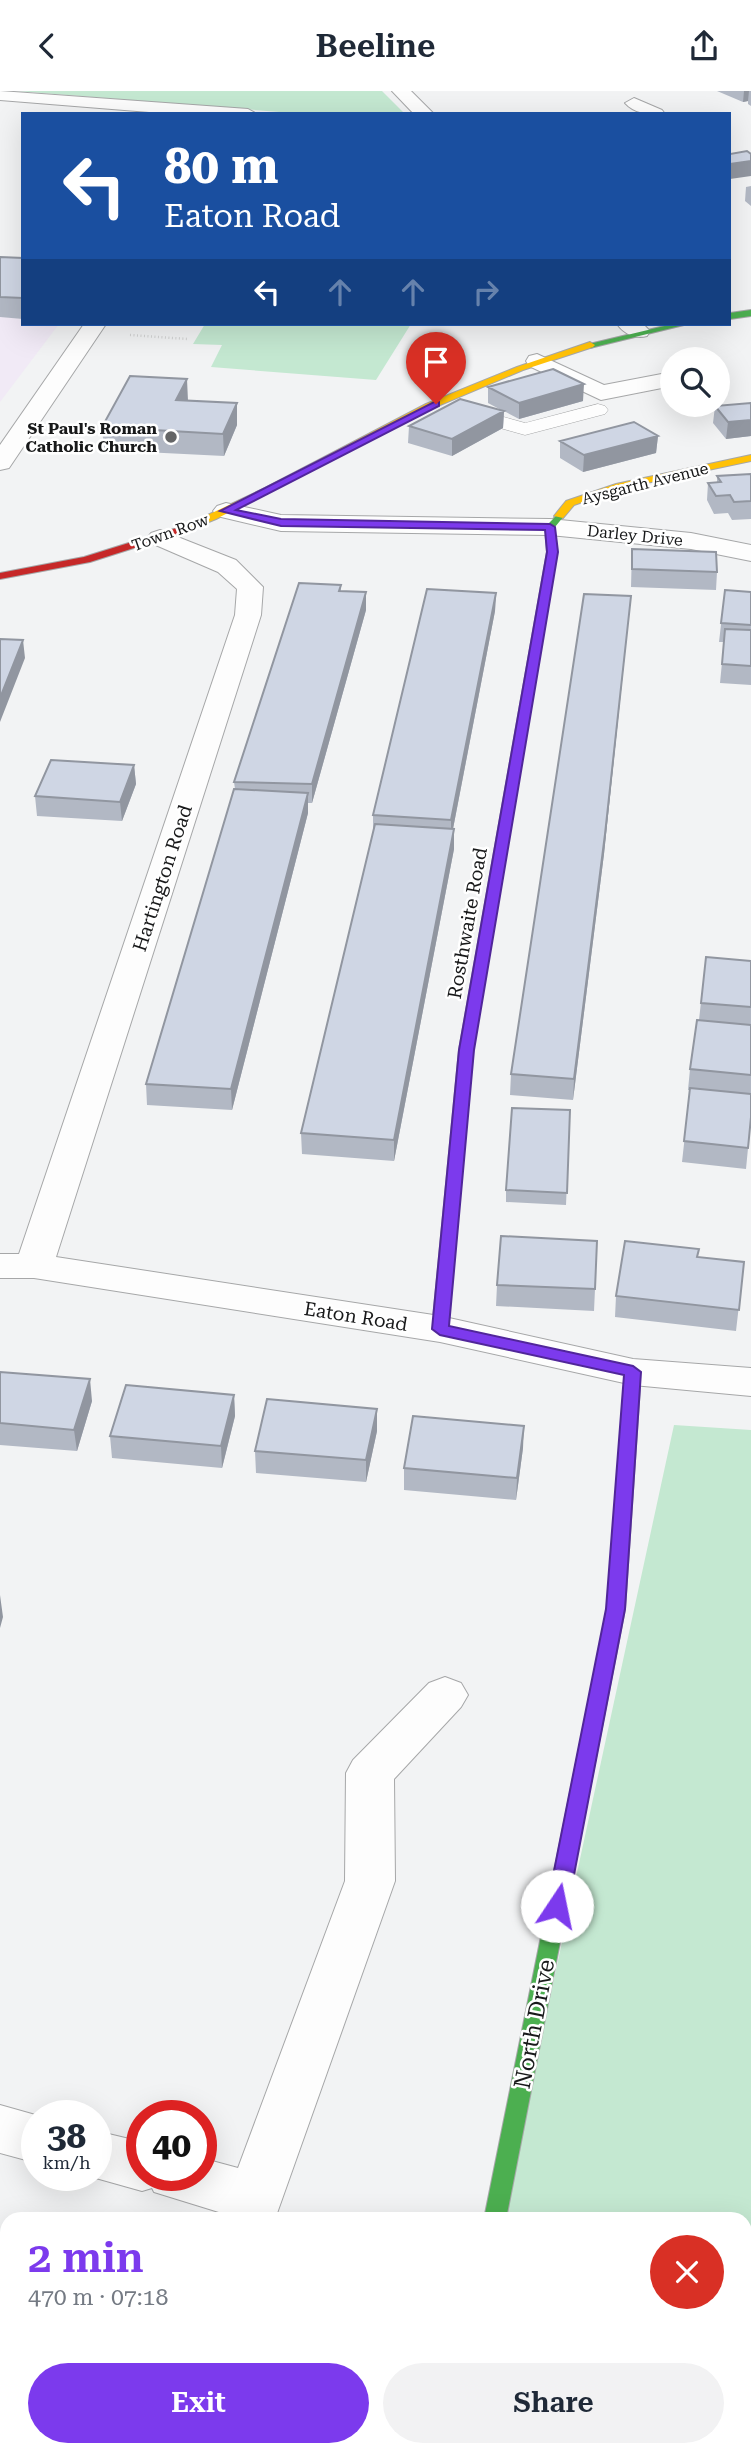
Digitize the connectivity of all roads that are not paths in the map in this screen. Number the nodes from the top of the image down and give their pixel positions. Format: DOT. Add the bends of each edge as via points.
graph roads {
  1 [pos="401,91"];
  2 [pos="0,95"];
  3 [pos="634,103"];
  4 [pos="94,108"];
  5 [pos="197,112"];
  6 [pos="423,112"];
  7 [pos="652,112"];
  8 [pos="751,313"];
  9 [pos="731,317"];
  10 [pos="634,327"];
  11 [pos="93,328"];
  12 [pos="537,361"];
  13 [pos="660,381"];
  14 [pos="436,404"];
  15 [pos="598,410"];
  16 [pos="751,458"];
  17 [pos="0,463"];
  18 [pos="226,511"];
  19 [pos="550,527"];
  20 [pos="160,538"];
  21 [pos="751,553"];
  22 [pos="0,576"];
  23 [pos="17,1266"];
  24 [pos="440,1329"];
  25 [pos="633,1372"];
  26 [pos="751,1382"];
  27 [pos="445,1695"];
  28 [pos="0,2129"];
  29 [pos="21,2135"];
  30 [pos="210,2191"];
  31 [pos="250,2208"];
  32 [pos="496,2212"];
  1 -- 6 [label="street"];
  2 -- 4 [label="street"];
  3 -- 7 [label="street"];
  4 -- 5 [label="street"];
  8 -- 9 [label="street"];
  10 -- 12 [label="street, Town Row"];
  11 -- 17 [label="street"];
  12 -- 13 [label="street" via="601,393"];
  12 -- 14 [label="street, Town Row"];
  14 -- 15 [label="lane" via="525,429"];
  14 -- 18 [label="street, Town Row"];
  16 -- 19 [label="street, Aysgarth Avenue" via="620,486 570,503"];
  18 -- 19 [label="street, Darley Drive" via="281,523"];
  18 -- 20 [label="street, Town Row"];
  19 -- 21 [label="street, Darley Drive" via="691,541"];
  19 -- 24 [label="street, Rosthwaite Road" via="552,552 466,1050"];
  20 -- 22 [label="street, Town Row" via="79,562"];
  20 -- 23 [label="street, Hartington Road" via="227,566 250,587 248,615"];
  23 -- 24 [label="street, Eaton Road"];
  24 -- 25 [label="street, Eaton Road"];
  25 -- 26 [label="street, Eaton Road"];
  25 -- 32 [label="street, North Drive" via="616,1609"];
  27 -- 31 [label="street" via="370,1773 370,1881"];
  28 -- 29 [label="street"];
  30 -- 31 [label="street"];
}
